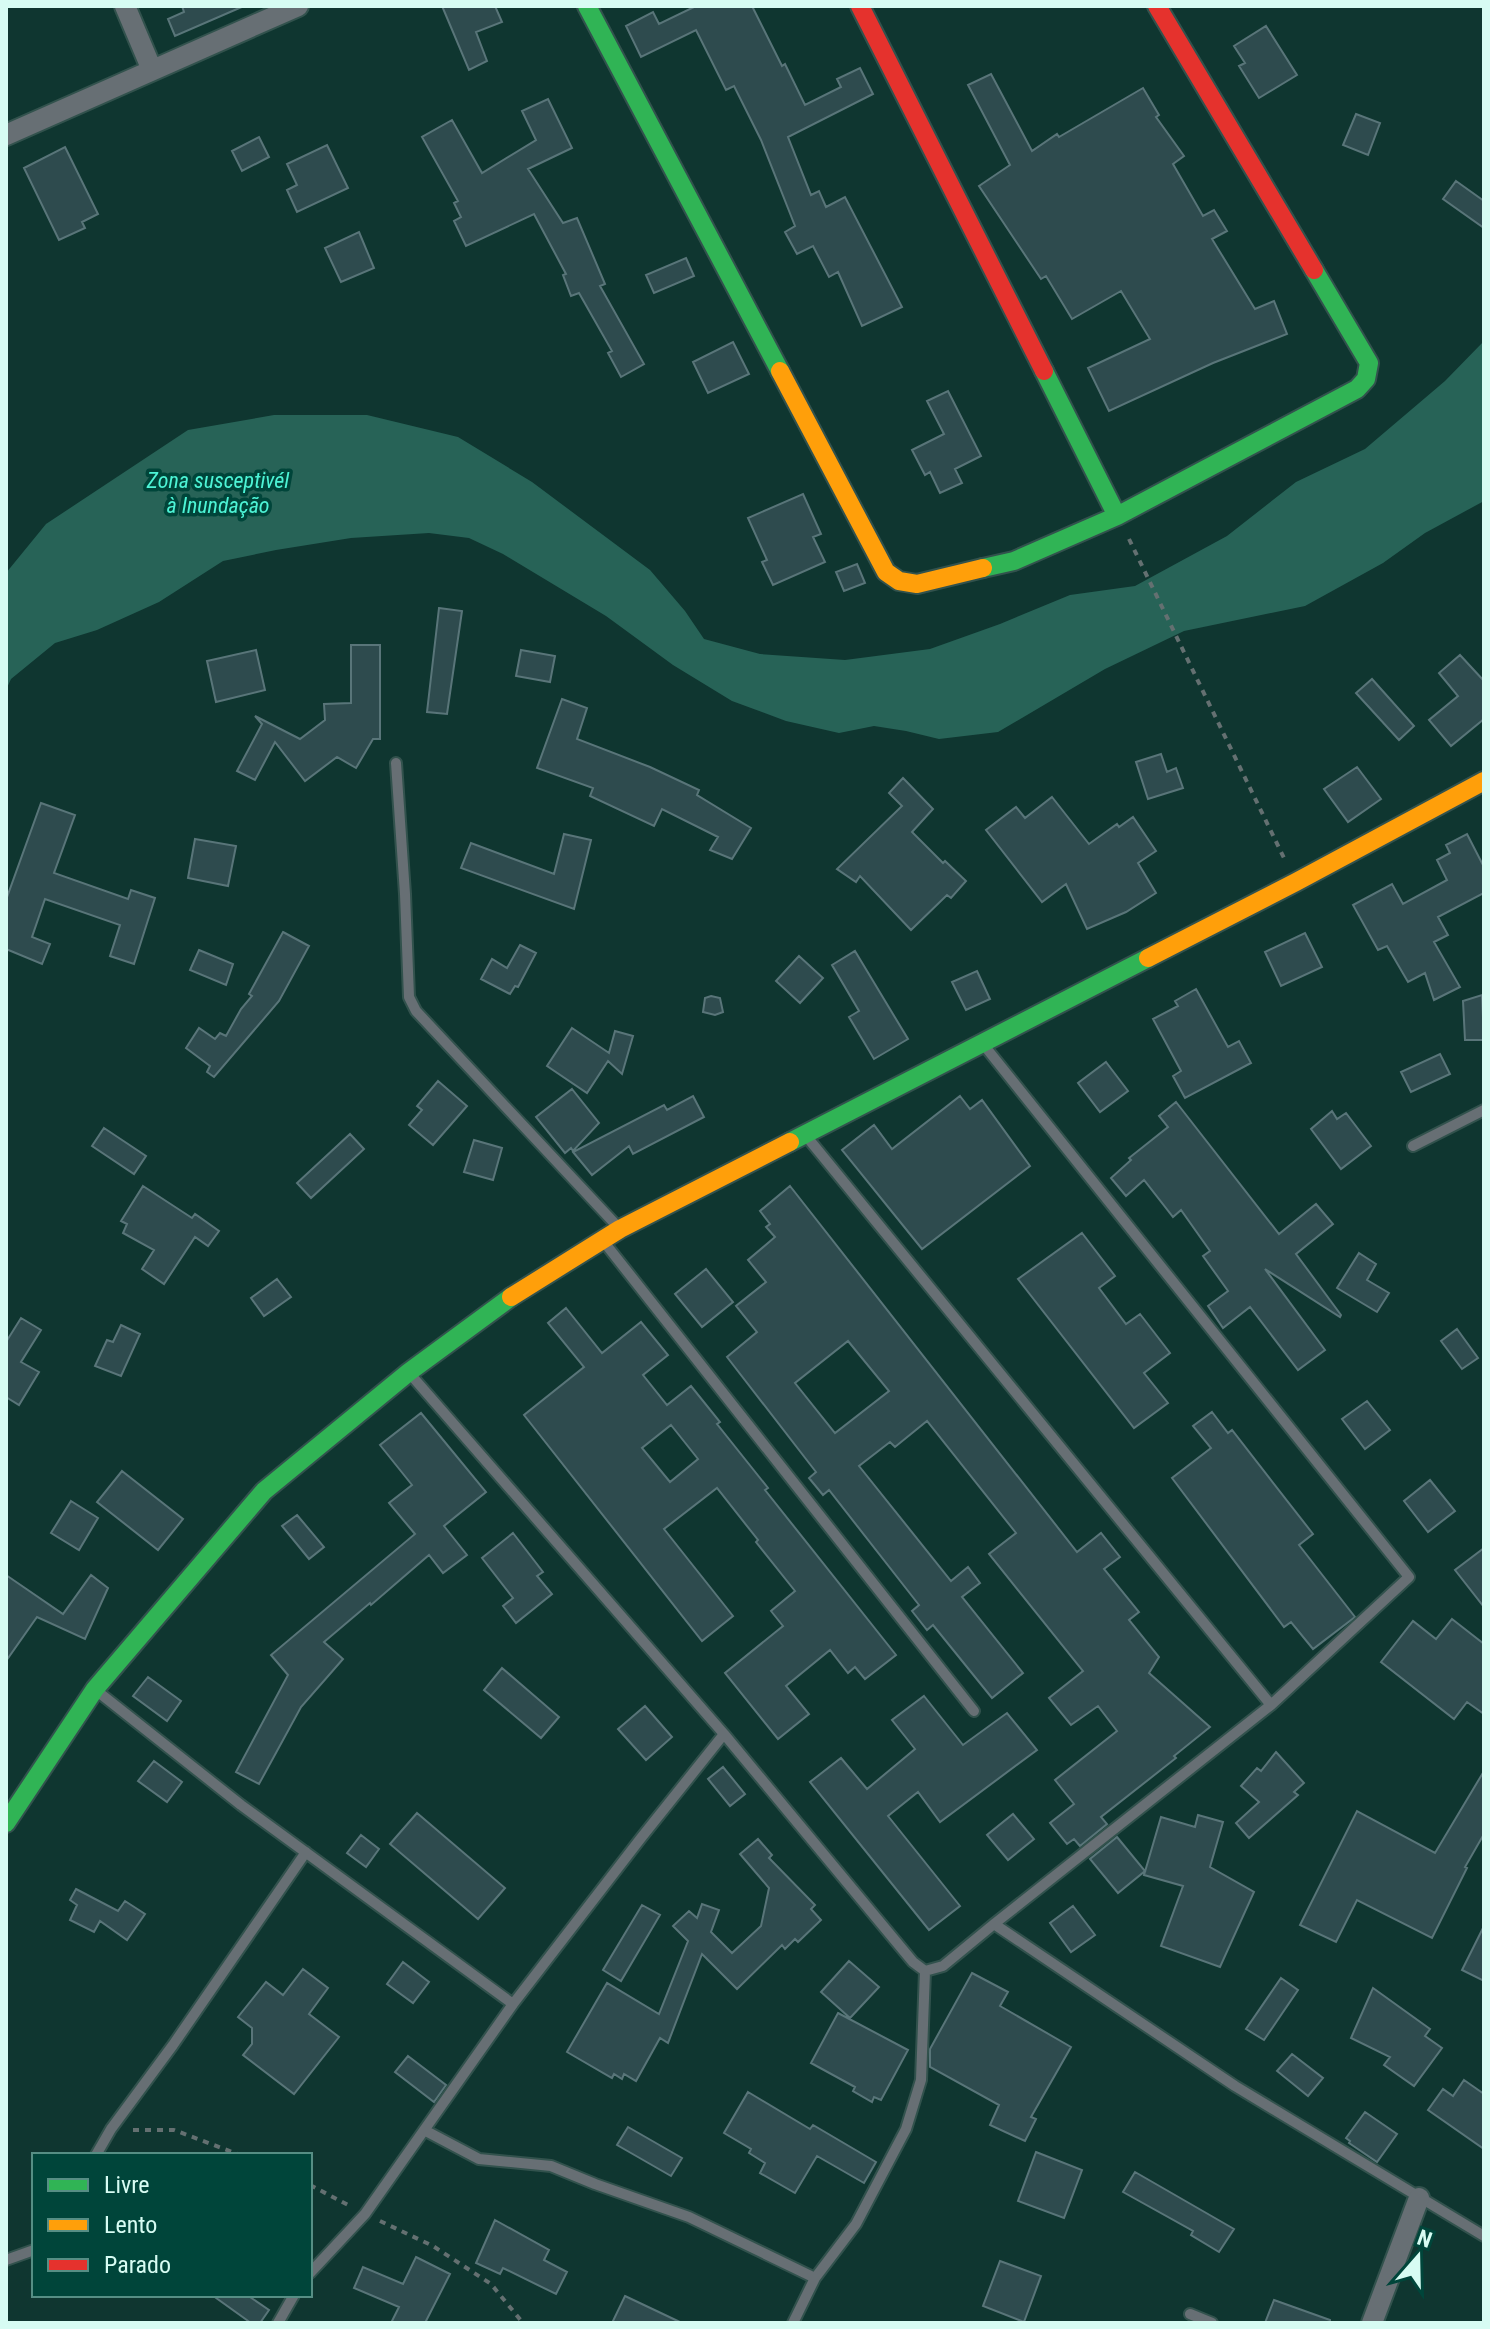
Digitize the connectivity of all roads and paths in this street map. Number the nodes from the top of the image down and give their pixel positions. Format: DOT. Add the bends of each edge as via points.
graph roads {
  1 [pos="125,6"];
  2 [pos="298,6"];
  3 [pos="587,6"];
  4 [pos="860,6"];
  5 [pos="1157,6"];
  6 [pos="152,70"];
  7 [pos="6,135"];
  8 [pos="1117,516"];
  9 [pos="396,763"];
  10 [pos="1484,781"];
  11 [pos="1296,882"];
  12 [pos="982,1043"];
  13 [pos="1484,1110"];
  14 [pos="804,1133"];
  15 [pos="1413,1146"];
  16 [pos="620,1229"];
  17 [pos="602,1239"];
  18 [pos="409,1372"];
  19 [pos="95,1689"];
  20 [pos="1271,1705"];
  21 [pos="974,1711"];
  22 [pos="724,1734"];
  23 [pos="6,1823"];
  24 [pos="306,1852"];
  25 [pos="994,1924"];
  26 [pos="925,1971"];
  27 [pos="513,2004"];
  28 [pos="111,2129"];
  29 [pos="424,2130"];
  30 [pos="97,2153"];
  31 [pos="235,2153"];
  32 [pos="312,2186"];
  33 [pos="1419,2198"];
  34 [pos="365,2214"];
  35 [pos="1484,2236"];
  36 [pos="32,2251"];
  37 [pos="6,2260"];
  38 [pos="312,2271"];
  39 [pos="815,2278"];
  40 [pos="293,2297"];
  41 [pos="1190,2314"];
  42 [pos="278,2323"];
  43 [pos="523,2323"];
  44 [pos="793,2323"];
  45 [pos="1212,2323"];
  46 [pos="1372,2323"];
  1 -- 6 [label="street"];
  2 -- 6 [label="street"];
  3 -- 8 [label="street" via="886,572 917,584 1014,561"];
  4 -- 8 [label="street"];
  5 -- 8 [label="street" via="1369,363 1357,389"];
  6 -- 7 [label="street"];
  8 -- 11 [label="path"];
  9 -- 16 [label="lane" via="409,997 416,1011"];
  10 -- 11 [label="street"];
  11 -- 12 [label="street"];
  12 -- 14 [label="street"];
  12 -- 20 [label="lane" via="1409,1577"];
  13 -- 15 [label="lane"];
  14 -- 16 [label="street"];
  14 -- 20 [label="lane"];
  16 -- 17 [label="street"];
  17 -- 18 [label="street" via="527,1285"];
  17 -- 21 [label="lane"];
  18 -- 19 [label="street" via="264,1491"];
  18 -- 22 [label="lane"];
  19 -- 23 [label="street"];
  19 -- 24 [label="lane"];
  20 -- 25 [label="lane"];
  22 -- 26 [label="lane"];
  22 -- 27 [label="lane"];
  24 -- 27 [label="lane"];
  24 -- 28 [label="lane"];
  25 -- 26 [label="lane" via="943,1966"];
  25 -- 33 [label="lane" via="1235,2086"];
  26 -- 39 [label="lane" via="921,2080 906,2129 856,2224"];
  27 -- 29 [label="lane"];
  28 -- 30 [label="lane"];
  28 -- 31 [label="path" via="174,2130"];
  29 -- 34 [label="lane"];
  29 -- 39 [label="lane" via="479,2159 551,2166 689,2217"];
  32 -- 34 [label="path"];
  33 -- 35 [label="lane"];
  33 -- 46 [label="street"];
  34 -- 38 [label="lane"];
  34 -- 43 [label="path" via="433,2246 491,2284"];
  36 -- 37 [label="lane"];
  39 -- 44 [label="lane"];
  40 -- 42 [label="lane"];
  41 -- 45 [label="lane"];
}
